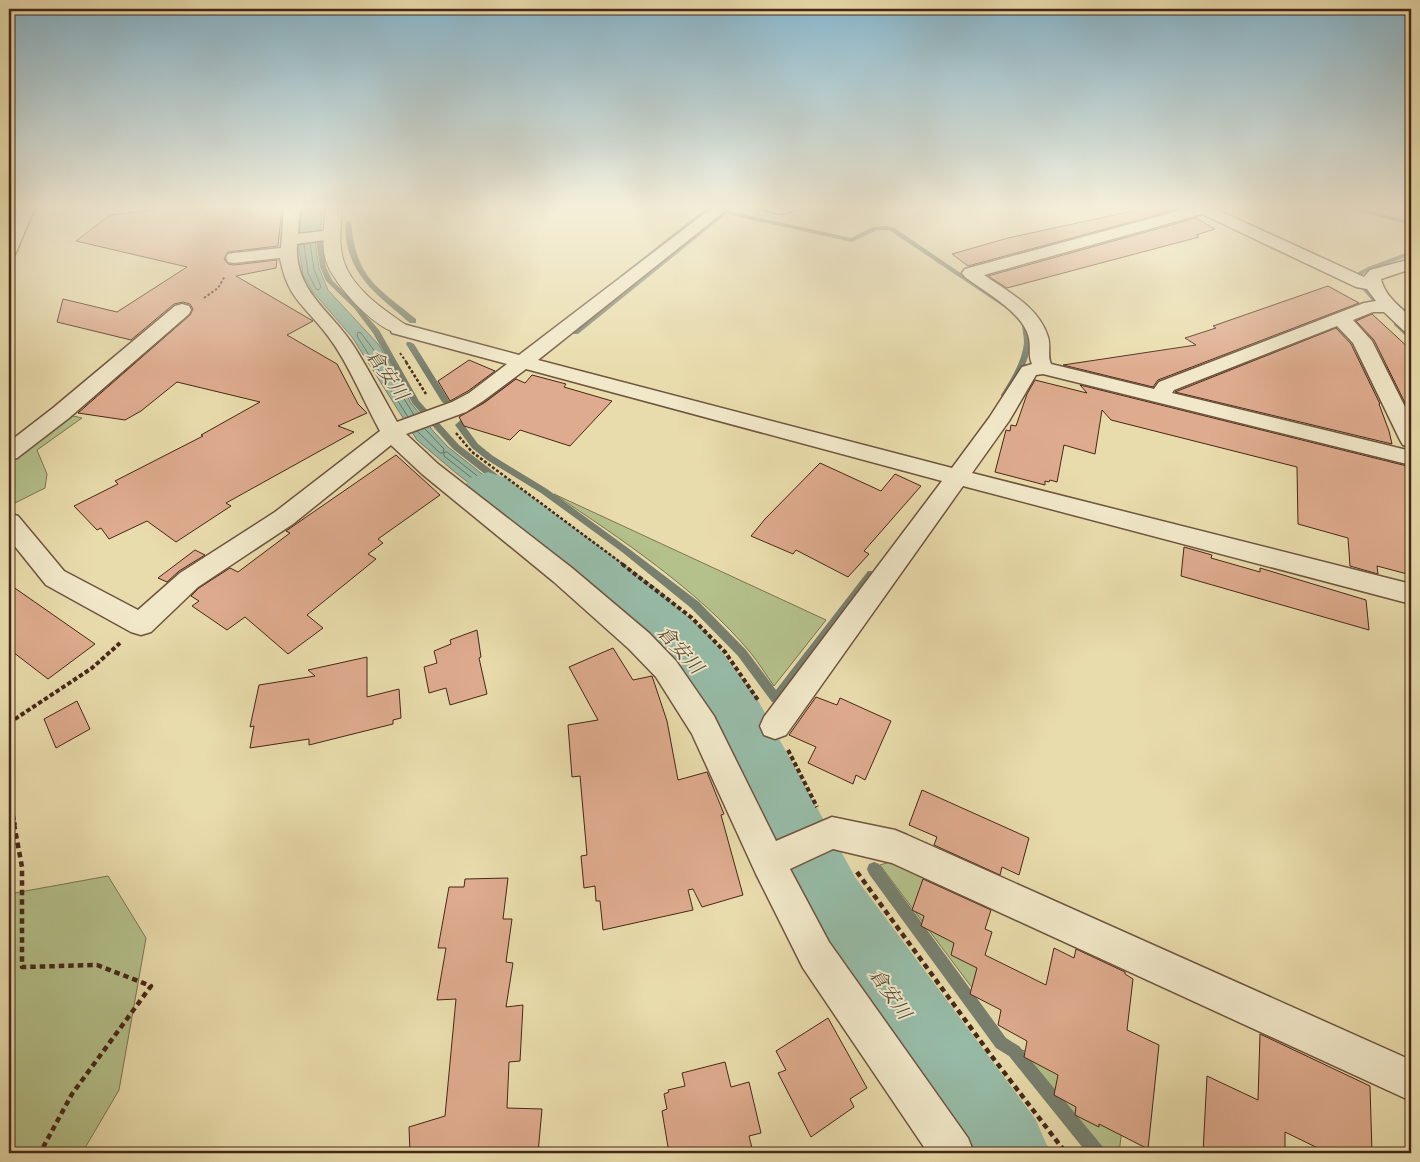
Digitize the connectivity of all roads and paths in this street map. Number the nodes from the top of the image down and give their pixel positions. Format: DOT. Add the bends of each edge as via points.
graph roads {
  1 [pos="232,261"];
  2 [pos="292,261"];
  3 [pos="335,261"];
  4 [pos="652,261"];
  5 [pos="1014,261"];
  6 [pos="1315,261"];
  7 [pos="1411,264"];
  8 [pos="1392,268"];
  9 [pos="1411,271"];
  10 [pos="1374,284"];
  11 [pos="1382,306"];
  12 [pos="182,310"];
  13 [pos="1341,319"];
  14 [pos="1411,327"];
  15 [pos="399,329"];
  16 [pos="522,363"];
  17 [pos="1043,368"];
  18 [pos="1160,396"];
  19 [pos="396,430"];
  20 [pos="1411,440"];
  21 [pos="9,452"];
  22 [pos="1411,458"];
  23 [pos="957,477"];
  24 [pos="9,522"];
  25 [pos="1411,594"];
  26 [pos="141,624"];
  27 [pos="9,723"];
  28 [pos="775,726"];
  29 [pos="9,795"];
  30 [pos="776,858"];
  31 [pos="1411,1081"];
  32 [pos="40,1153"];
  33 [pos="953,1153"];
  1 -- 12 [label="path" via="218,288"];
  2 -- 19 [label="street" via="292,276 297,286 346,349"];
  3 -- 15 [label="street" via="339,273"];
  4 -- 16 [label="street"];
  5 -- 17 [label="street" via="971,273 1027,314 1039,338 1038,356"];
  6 -- 10 [label="street" via="1362,283"];
  7 -- 8 [label="street"];
  8 -- 9 [label="street"];
  8 -- 10 [label="street" via="1376,274 1372,278"];
  10 -- 11 [label="street"];
  11 -- 13 [label="street"];
  11 -- 14 [label="street"];
  12 -- 21 [label="street" via="61,413"];
  13 -- 18 [label="street" via="1166,386"];
  13 -- 20 [label="street" via="1362,341"];
  15 -- 16 [label="street"];
  16 -- 19 [label="street" via="459,407"];
  16 -- 23 [label="street"];
  17 -- 18 [label="street"];
  17 -- 23 [label="street" via="1029,371"];
  18 -- 22 [label="street"];
  19 -- 26 [label="street" via="284,518 189,580"];
  19 -- 30 [label="street" via="430,469 563,575 666,669 703,725"];
  23 -- 25 [label="street"];
  23 -- 28 [label="street"];
  24 -- 26 [label="street" via="55,578"];
  26 -- 27 [label="path" via="92,668"];
  29 -- 32 [label="path" via="22,867 22,967 97,965 151,986 72,1094"];
  30 -- 31 [label="street" via="832,833 895,847"];
  30 -- 33 [label="street" via="799,924 816,954"];
}
